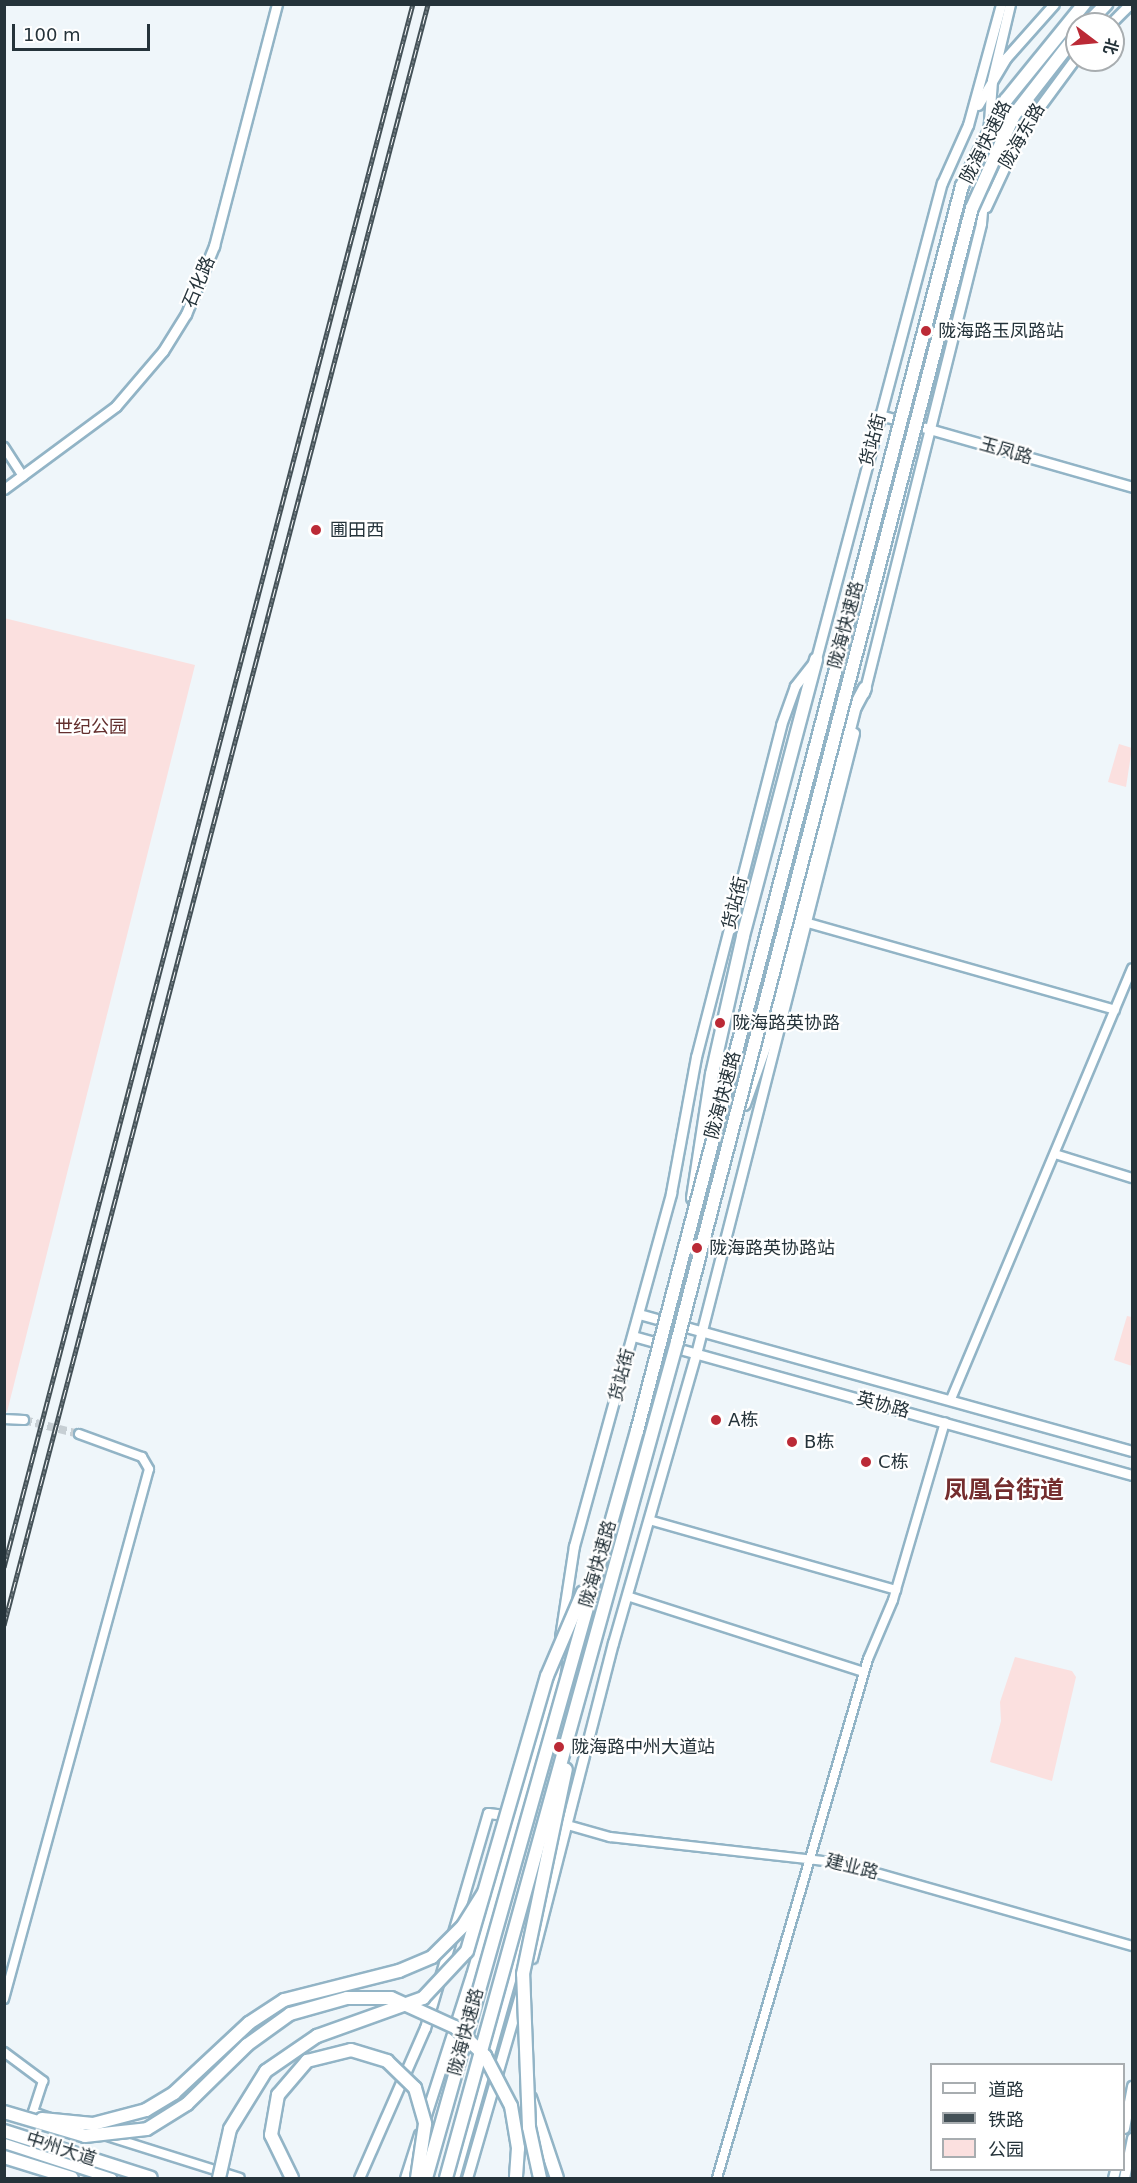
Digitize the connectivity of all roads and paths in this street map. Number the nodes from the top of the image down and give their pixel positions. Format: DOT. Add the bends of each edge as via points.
graph roads {
  1 [pos="277,4"];
  2 [pos="1001,4"];
  3 [pos="1010,4"];
  4 [pos="1054,4"];
  5 [pos="1084,4"];
  6 [pos="1065,49"];
  7 [pos="1065,72"];
  8 [pos="992,80"];
  9 [pos="968,125"];
  10 [pos="981,223"];
  11 [pos="880,415"];
  12 [pos="931,430"];
  13 [pos="4,447"];
  14 [pos="23,476"];
  15 [pos="1132,487"];
  16 [pos="4,489"];
  17 [pos="816,659"];
  18 [pos="865,688"];
  19 [pos="808,923"];
  20 [pos="1132,968"];
  21 [pos="1115,1010"];
  22 [pos="1055,1154"];
  23 [pos="725,1159"];
  24 [pos="1132,1178"];
  25 [pos="688,1235"];
  26 [pos="639,1314"];
  27 [pos="702,1331"];
  28 [pos="633,1336"];
  29 [pos="696,1354"];
  30 [pos="951,1399"];
  31 [pos="4,1419"];
  32 [pos="24,1420"];
  33 [pos="945,1422"];
  34 [pos="79,1434"];
  35 [pos="1132,1451"];
  36 [pos="1132,1475"];
  37 [pos="649,1520"];
  38 [pos="604,1544"];
  39 [pos="896,1590"];
  40 [pos="627,1596"];
  41 [pos="864,1672"];
  42 [pos="574,1717"];
  43 [pos="517,1816"];
  44 [pos="564,1824"];
  45 [pos="811,1858"];
  46 [pos="492,1878"];
  47 [pos="1132,1946"];
  48 [pos="4,1999"];
  49 [pos="4,2052"];
  50 [pos="526,2086"];
  51 [pos="1132,2086"];
  52 [pos="6,2112"];
  53 [pos="1125,2123"];
  54 [pos="4,2131"];
  55 [pos="1132,2138"];
  56 [pos="4,2143"];
  57 [pos="4,2157"];
  58 [pos="72,2178"];
  59 [pos="111,2178"];
  60 [pos="152,2178"];
  61 [pos="219,2178"];
  62 [pos="240,2178"];
  63 [pos="292,2178"];
  64 [pos="359,2178"];
  65 [pos="405,2178"];
  66 [pos="417,2178"];
  67 [pos="426,2178"];
  68 [pos="446,2178"];
  69 [pos="454,2178"];
  70 [pos="467,2178"];
  71 [pos="516,2178"];
  72 [pos="540,2178"];
  73 [pos="557,2178"];
  74 [pos="717,2178"];
  75 [pos="1124,2178"];
  1 -- 14 [label="street, 石化路" via="214,246 186,314 163,351 116,406"];
  2 -- 9 [label="street, 货站街"];
  3 -- 8 [label="street"];
  4 -- 8 [label="street"];
  5 -- 25 [label="highway, 陇海快速路, bridge" via="1006,100 962,186"];
  6 -- 23 [label="highway, 陇海快速路, bridge" via="1014,115 972,208"];
  7 -- 10 [label="street, 陇海东路" via="1021,132"];
  8 -- 9 [label="street"];
  8 -- 10 [label="street"];
  9 -- 11 [label="street, 货站街" via="942,183"];
  10 -- 12 [label="street"];
  11 -- 12 [label="street, 玉凤路"];
  11 -- 17 [label="street, 货站街"];
  12 -- 15 [label="street, 玉凤路"];
  12 -- 18 [label="street"];
  13 -- 14 [label="street"];
  14 -- 16 [label="street, 石化路"];
  17 -- 25 [label="highway, bridge" via="800,710 712,1074"];
  17 -- 26 [label="street, 货站街" via="795,686 781,725 696,1057 671,1193"];
  18 -- 19 [label="street"];
  18 -- 23 [label="highway, bridge" via="852,722 778,1008"];
  19 -- 21 [label="street"];
  19 -- 27 [label="street"];
  20 -- 21 [label="street"];
  21 -- 22 [label="street"];
  22 -- 24 [label="street"];
  22 -- 30 [label="street"];
  23 -- 42 [label="highway, 陇海快速路, bridge"];
  25 -- 38 [label="highway, 陇海快速路, bridge"];
  26 -- 27 [label="street, 英协路"];
  26 -- 28 [label="street, 货站街"];
  27 -- 29 [label="street"];
  27 -- 30 [label="street, 英协路"];
  28 -- 29 [label="street, 英协路"];
  28 -- 43 [label="street, 货站街" via="574,1546 551,1698"];
  29 -- 33 [label="street, 英协路"];
  29 -- 37 [label="street"];
  30 -- 35 [label="street, 英协路"];
  31 -- 32 [label="street"];
  33 -- 36 [label="street, 英协路"];
  33 -- 39 [label="street"];
  34 -- 48 [label="street" via="142,1457 148,1469"];
  37 -- 39 [label="street"];
  37 -- 40 [label="street"];
  38 -- 46 [label="highway, bridge" via="547,1676"];
  38 -- 67 [label="highway, 陇海快速路, bridge"];
  39 -- 41 [label="street"];
  40 -- 41 [label="street"];
  40 -- 44 [label="street"];
  41 -- 45 [label="street"];
  42 -- 50 [label="highway, bridge" via="544,1885 525,1958"];
  42 -- 68 [label="highway, 陇海快速路, bridge"];
  43 -- 64 [label="street" via="488,1813 425,2028"];
  43 -- 65 [label="street, 货站街"];
  44 -- 45 [label="street, 建业路" via="610,1837"];
  44 -- 69 [label="street" via="537,1883"];
  44 -- 70 [label="street" via="557,1875"];
  45 -- 47 [label="street, 建业路"];
  45 -- 74 [label="street"];
  46 -- 52 [label="highway, bridge" via="463,1926 432,1957 275,2005 146,2110 93,2124"];
  46 -- 61 [label="highway, bridge" via="467,1951 432,1991 391,2013 317,2036 266,2071 236,2116"];
  49 -- 62 [label="street" via="44,2081 33,2112"];
  50 -- 72 [label="highway, bridge"];
  50 -- 73 [label="highway, bridge"];
  51 -- 53 [label="street"];
  52 -- 71 [label="highway, bridge" via="85,2136 147,2129 187,2104 247,2045 290,2014 347,1998 391,1998 455,2027 485,2056 511,2106 518,2148"];
  54 -- 60 [label="highway, 中州大道"];
  55 -- 75 [label="street"];
  56 -- 59 [label="street"];
  57 -- 58 [label="highway, 中州大道"];
  63 -- 66 [label="highway, bridge" via="271,2135 278,2095 307,2061 351,2050 387,2061 415,2088 425,2124"];
}
